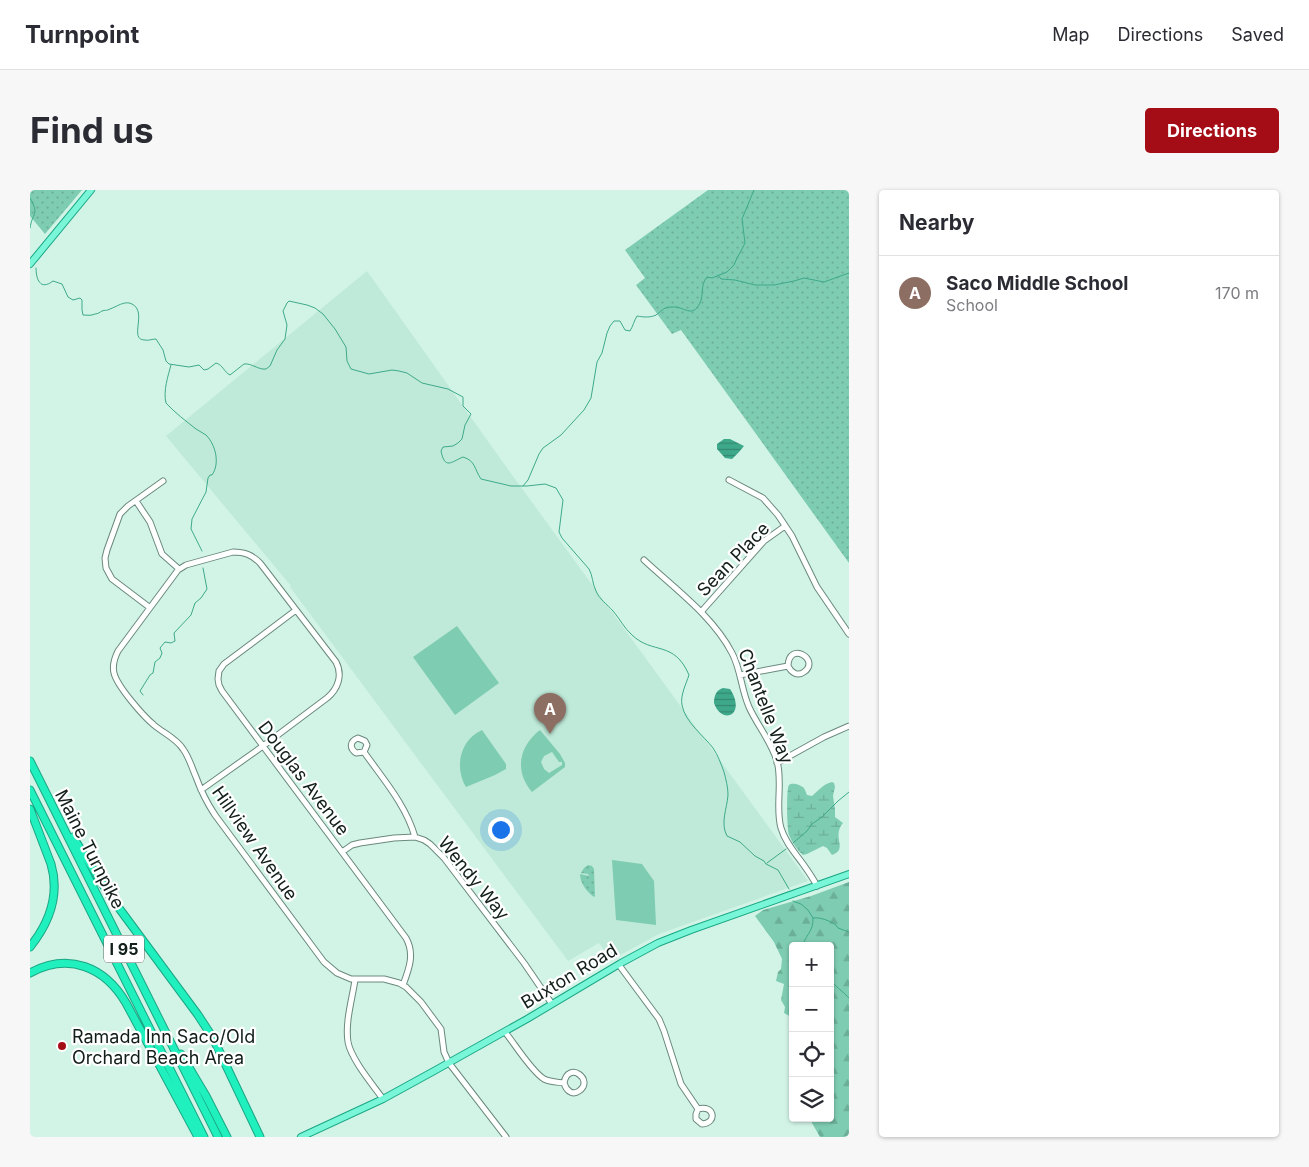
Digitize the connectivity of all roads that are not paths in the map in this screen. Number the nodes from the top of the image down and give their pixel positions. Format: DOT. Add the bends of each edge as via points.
graph roads {
  1 [pos="91,190"];
  2 [pos="30,264"];
  3 [pos="729,480"];
  4 [pos="163,481"];
  5 [pos="136,501"];
  6 [pos="785,526"];
  7 [pos="644,560"];
  8 [pos="179,569"];
  9 [pos="150,607"];
  10 [pos="296,610"];
  11 [pos="701,612"];
  12 [pos="849,634"];
  13 [pos="788,666"];
  14 [pos="740,675"];
  15 [pos="849,726"];
  16 [pos="263,746"];
  17 [pos="364,752"];
  18 [pos="30,762"];
  19 [pos="778,763"];
  20 [pos="30,790"];
  21 [pos="201,790"];
  22 [pos="47,795"];
  23 [pos="30,809"];
  24 [pos="415,838"];
  25 [pos="342,852"];
  26 [pos="849,874"];
  27 [pos="817,886"];
  28 [pos="30,947"];
  29 [pos="619,964"];
  30 [pos="30,973"];
  31 [pos="355,980"];
  32 [pos="403,985"];
  33 [pos="552,1004"];
  34 [pos="156,1012"];
  35 [pos="505,1032"];
  36 [pos="449,1063"];
  37 [pos="564,1083"];
  38 [pos="383,1099"];
  39 [pos="698,1109"];
  40 [pos="198,1137"];
  41 [pos="204,1137"];
  42 [pos="218,1137"];
  43 [pos="227,1137"];
  44 [pos="260,1137"];
  45 [pos="301,1137"];
  46 [pos="506,1137"];
  1 -- 2 [label="main road"];
  3 -- 6 [label="street" via="763,498"];
  4 -- 5 [label="street"];
  5 -- 8 [label="street" via="150,522 162,554"];
  5 -- 9 [label="street" via="120,514 106,550 105,562 112,579"];
  6 -- 11 [label="street, Sean Place" via="764,541"];
  6 -- 12 [label="street" via="817,586"];
  7 -- 11 [label="street, Chantelle Way"];
  8 -- 9 [label="street, Hillview Avenue"];
  8 -- 10 [label="street" via="234,552 248,554 260,563"];
  9 -- 21 [label="street, Hillview Avenue" via="116,655 114,673 148,719 183,749"];
  10 -- 16 [label="street" via="336,662 339,680 327,698"];
  10 -- 16 [label="street, Douglas Avenue" via="225,663 219,674 222,691"];
  11 -- 14 [label="street, Chantelle Way" via="725,640"];
  13 -- 13 [label="street" via="800,674 808,667 808,661 798,653 791,656"];
  13 -- 14 [label="street"];
  14 -- 19 [label="street, Chantelle Way" via="749,708"];
  15 -- 19 [label="street"];
  16 -- 21 [label="street"];
  16 -- 25 [label="street, Douglas Avenue"];
  17 -- 24 [label="street" via="400,804"];
  18 -- 22 [label="highway, Maine Turnpike / I 95"];
  19 -- 27 [label="street, Chantelle Way" via="781,830"];
  20 -- 41 [label="highway, Maine Turnpike / I 95"];
  21 -- 31 [label="street, Hillview Avenue" via="215,815 327,966"];
  22 -- 34 [label="highway, Maine Turnpike / I 95"];
  22 -- 44 [label="highway" via="110,896 213,1038"];
  23 -- 28 [label="highway" via="53,872 54,891 48,916"];
  24 -- 25 [label="street, Wendy Way" via="360,843"];
  24 -- 33 [label="street, Wendy Way" via="430,844 444,858"];
  25 -- 32 [label="street, Douglas Avenue" via="410,944 411,960"];
  26 -- 27 [label="main road, Buxton Road"];
  27 -- 29 [label="main road, Buxton Road" via="675,936"];
  29 -- 33 [label="main road, Buxton Road"];
  29 -- 39 [label="street" via="659,1019 681,1084"];
  30 -- 40 [label="highway" via="49,965 71,964 95,971 112,983"];
  31 -- 32 [label="street, Hillview Avenue" via="380,979"];
  31 -- 38 [label="street" via="348,1020 348,1043"];
  32 -- 36 [label="street, Hillview Avenue" via="421,1002 441,1029"];
  33 -- 35 [label="main road, Buxton Road"];
  34 -- 42 [label="highway, Maine Turnpike / I 95"];
  34 -- 43 [label="highway"];
  35 -- 36 [label="main road, Buxton Road"];
  35 -- 37 [label="street" via="538,1075 551,1082"];
  36 -- 38 [label="main road, Buxton Road"];
  36 -- 46 [label="street"];
  37 -- 37 [label="street" via="572,1092 579,1091 584,1083 580,1074 574,1072 567,1074"];
  38 -- 45 [label="main road, Buxton Road"];
}
